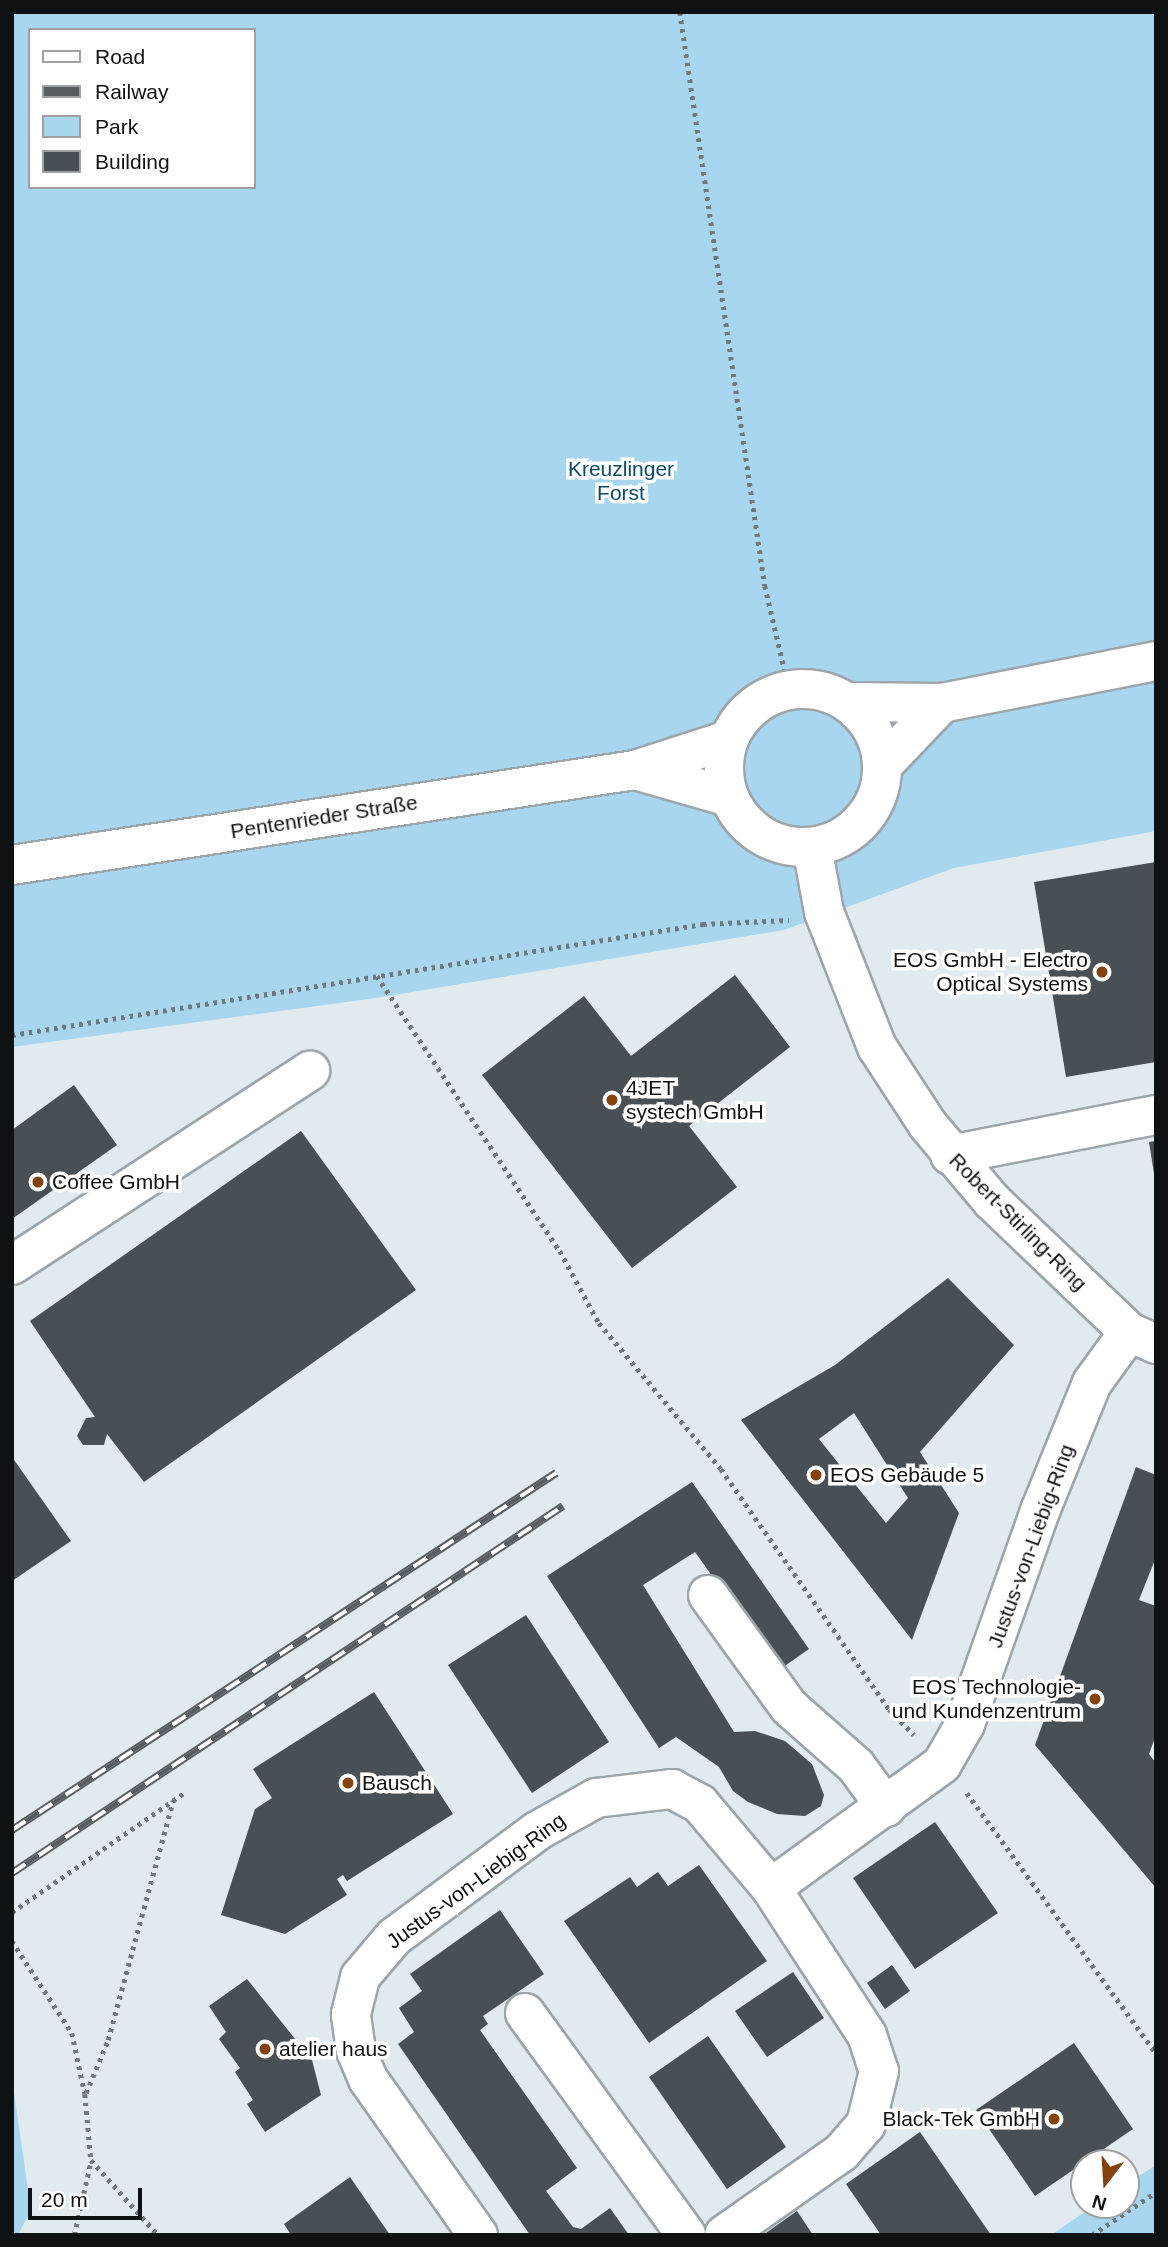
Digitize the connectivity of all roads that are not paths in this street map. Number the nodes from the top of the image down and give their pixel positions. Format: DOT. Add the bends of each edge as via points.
graph roads {
  1 [pos="1156,661"];
  2 [pos="847,702"];
  3 [pos="942,703"];
  4 [pos="728,740"];
  5 [pos="883,765"];
  6 [pos="635,770"];
  7 [pos="729,797"];
  8 [pos="811,847"];
  9 [pos="12,865"];
  10 [pos="310,1071"];
  11 [pos="1156,1115"];
  12 [pos="950,1155"];
  13 [pos="12,1265"];
  14 [pos="1143,1338"];
  15 [pos="708,1595"];
  16 [pos="886,1807"];
  17 [pos="771,1888"];
  18 [pos="525,2013"];
  19 [pos="478,2235"];
  20 [pos="686,2235"];
  21 [pos="724,2235"];
  1 -- 3 [label="street"];
  2 -- 3 [label="street"];
  2 -- 4 [label="street" via="829,692 789,689 763,699 742,716"];
  2 -- 5 [label="street" via="866,719 878,740"];
  3 -- 5 [label="street"];
  4 -- 6 [label="street, Pentenrieder Straße"];
  4 -- 7 [label="street" via="724,759"];
  5 -- 8 [label="street" via="870,811 845,834"];
  6 -- 7 [label="street, Pentenrieder Straße"];
  6 -- 9 [label="street, Pentenrieder Straße"];
  7 -- 8 [label="street" via="742,819 762,835 786,845"];
  8 -- 12 [label="street, Robert-Stirling-Ring" via="824,912 877,1047"];
  10 -- 13 [label="street"];
  11 -- 12 [label="street"];
  12 -- 14 [label="street, Robert-Stirling-Ring"];
  14 -- 16 [label="street, Justus-von-Liebig-Ring" via="1093,1383 1040,1511 969,1714 942,1763"];
  15 -- 16 [label="street" via="789,1707 856,1766"];
  16 -- 17 [label="street, Justus-von-Liebig-Ring"];
  17 -- 19 [label="street, Justus-von-Liebig-Ring" via="700,1804 672,1789 596,1797 537,1831 394,1937 376,1956 360,1978 351,2014 356,2051 368,2079"];
  17 -- 21 [label="street, Justus-von-Liebig-Ring" via="867,2035 880,2071 866,2124 842,2152"];
  18 -- 20 [label="street"];
}
